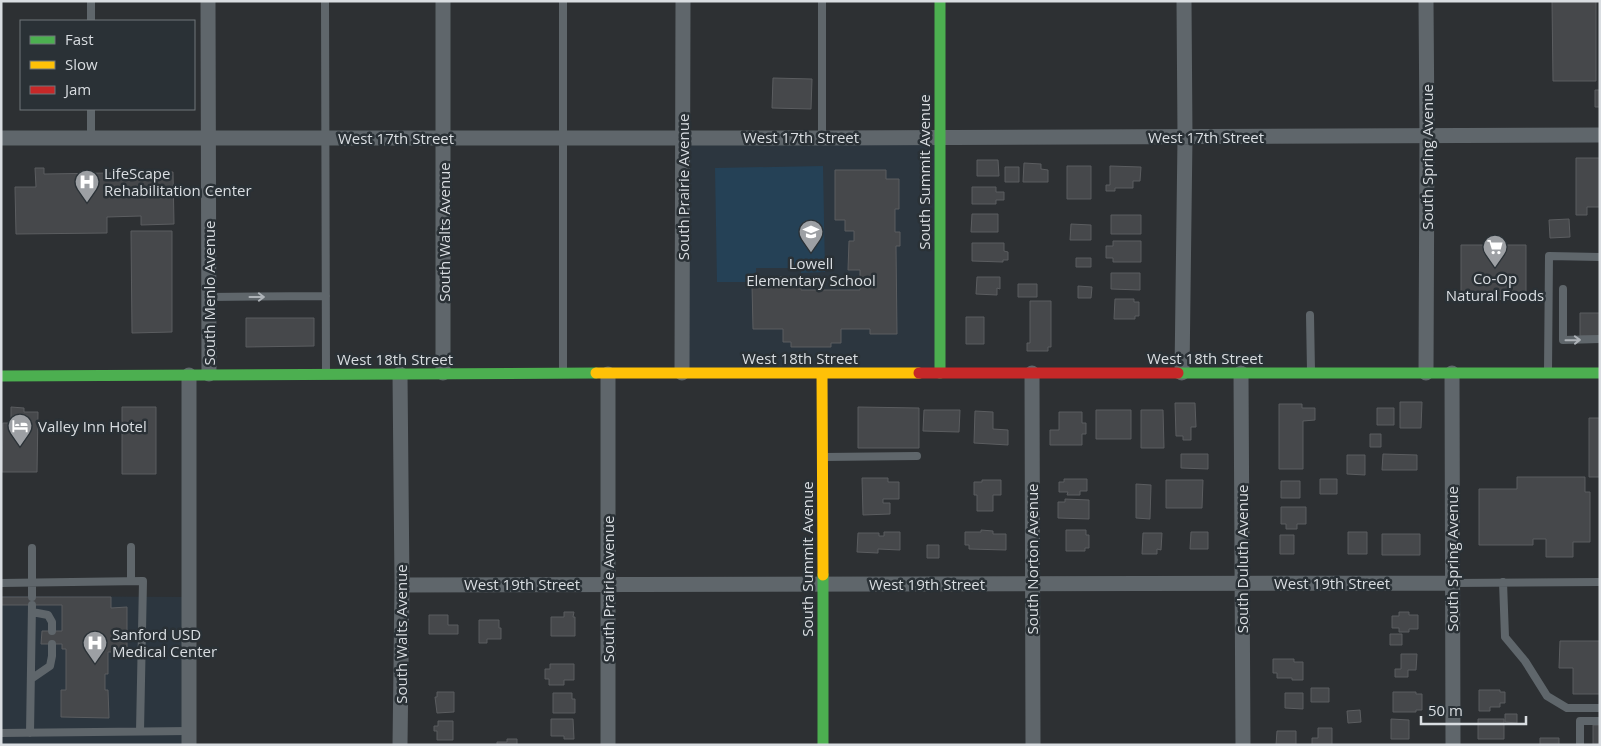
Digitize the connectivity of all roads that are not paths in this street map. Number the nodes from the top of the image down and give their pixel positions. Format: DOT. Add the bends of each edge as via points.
graph roads {
  1 [pos="90,1"];
  2 [pos="208,1"];
  3 [pos="325,1"];
  4 [pos="443,1"];
  5 [pos="563,1"];
  6 [pos="683,1"];
  7 [pos="822,1"];
  8 [pos="940,1"];
  9 [pos="1184,1"];
  10 [pos="1426,1"];
  11 [pos="90,20"];
  12 [pos="91,110"];
  13 [pos="1427,135"];
  14 [pos="1600,135"];
  15 [pos="563,137"];
  16 [pos="684,137"];
  17 [pos="939,137"];
  18 [pos="1185,137"];
  19 [pos="1,138"];
  20 [pos="91,138"];
  21 [pos="208,138"];
  22 [pos="325,138"];
  23 [pos="444,138"];
  24 [pos="822,138"];
  25 [pos="1600,257"];
  26 [pos="1563,289"];
  27 [pos="326,296"];
  28 [pos="209,297"];
  29 [pos="1310,315"];
  30 [pos="1600,339"];
  31 [pos="443,373"];
  32 [pos="682,373"];
  33 [pos="822,373"];
  34 [pos="940,373"];
  35 [pos="1032,373"];
  36 [pos="1182,373"];
  37 [pos="1241,373"];
  38 [pos="1311,373"];
  39 [pos="1426,373"];
  40 [pos="1452,373"];
  41 [pos="1548,373"];
  42 [pos="1600,373"];
  43 [pos="209,374"];
  44 [pos="326,374"];
  45 [pos="400,374"];
  46 [pos="564,374"];
  47 [pos="608,374"];
  48 [pos="189,375"];
  49 [pos="1,376"];
  50 [pos="916,456"];
  51 [pos="822,457"];
  52 [pos="131,547"];
  53 [pos="32,548"];
  54 [pos="131,581"];
  55 [pos="1452,582"];
  56 [pos="1502,582"];
  57 [pos="1600,582"];
  58 [pos="32,583"];
  59 [pos="1242,583"];
  60 [pos="1,584"];
  61 [pos="608,584"];
  62 [pos="822,584"];
  63 [pos="1033,584"];
  64 [pos="402,585"];
  65 [pos="32,597"];
  66 [pos="52,631"];
  67 [pos="52,644"];
  68 [pos="31,679"];
  69 [pos="1600,708"];
  70 [pos="1600,720"];
  71 [pos="140,732"];
  72 [pos="1,733"];
  73 [pos="30,733"];
  74 [pos="189,738"];
  75 [pos="400,745"];
  76 [pos="608,745"];
  77 [pos="823,745"];
  78 [pos="1033,745"];
  79 [pos="1243,745"];
  80 [pos="1453,745"];
  81 [pos="1580,745"];
  1 -- 11 [label="lane"];
  2 -- 21 [label="street, South Menlo Avenue"];
  3 -- 22 [label="lane"];
  4 -- 23 [label="street, South Walts Avenue"];
  5 -- 15 [label="lane"];
  6 -- 16 [label="street, South Prairie Avenue"];
  7 -- 24 [label="lane"];
  8 -- 17 [label="street, South Summit Avenue"];
  9 -- 18 [label="street"];
  10 -- 13 [label="street, South Spring Avenue"];
  12 -- 20 [label="lane"];
  13 -- 14 [label="street, West 17th Street"];
  13 -- 18 [label="street, West 17th Street"];
  13 -- 39 [label="street, South Spring Avenue"];
  15 -- 16 [label="street, West 17th Street"];
  15 -- 23 [label="street, West 17th Street"];
  15 -- 46 [label="lane"];
  16 -- 24 [label="street, West 17th Street"];
  16 -- 32 [label="street, South Prairie Avenue"];
  17 -- 18 [label="street, West 17th Street"];
  17 -- 24 [label="street, West 17th Street"];
  17 -- 34 [label="street, South Summit Avenue"];
  18 -- 36 [label="street"];
  19 -- 20 [label="street, West 17th Street"];
  20 -- 21 [label="street, West 17th Street"];
  21 -- 22 [label="street, West 17th Street"];
  21 -- 28 [label="street, South Menlo Avenue"];
  22 -- 23 [label="street, West 17th Street"];
  22 -- 27 [label="lane"];
  23 -- 31 [label="street, South Walts Avenue"];
  25 -- 41 [label="lane" via="1549,256"];
  26 -- 30 [label="lane, one-way" via="1563,340"];
  28 -- 27 [label="lane, one-way"];
  27 -- 44 [label="lane"];
  28 -- 43 [label="street, South Menlo Avenue"];
  29 -- 38 [label="lane"];
  31 -- 45 [label="street, West 18th Street"];
  31 -- 46 [label="street, West 18th Street"];
  32 -- 33 [label="street, West 18th Street"];
  32 -- 47 [label="street, West 18th Street"];
  33 -- 34 [label="street, West 18th Street"];
  33 -- 51 [label="street, South Summit Avenue"];
  34 -- 35 [label="street, West 18th Street"];
  35 -- 36 [label="street, West 18th Street"];
  35 -- 63 [label="street, South Norton Avenue"];
  36 -- 37 [label="street, West 18th Street"];
  37 -- 38 [label="street, West 18th Street"];
  37 -- 59 [label="street, South Duluth Avenue"];
  38 -- 39 [label="street, West 18th Street"];
  39 -- 40 [label="street, West 18th Street"];
  40 -- 41 [label="street, West 18th Street"];
  40 -- 55 [label="street, South Spring Avenue"];
  41 -- 42 [label="street, West 18th Street"];
  43 -- 44 [label="street, West 18th Street"];
  43 -- 48 [label="street, West 18th Street"];
  44 -- 45 [label="street, West 18th Street"];
  45 -- 64 [label="street, South Walts Avenue"];
  46 -- 47 [label="street, West 18th Street"];
  47 -- 61 [label="street, South Prairie Avenue"];
  48 -- 49 [label="street, West 18th Street"];
  48 -- 74 [label="street, South Menlo Avenue"];
  50 -- 51 [label="lane"];
  51 -- 62 [label="street, South Summit Avenue"];
  52 -- 54 [label="lane"];
  53 -- 58 [label="lane"];
  54 -- 58 [label="lane"];
  54 -- 71 [label="lane" via="143,581"];
  55 -- 56 [label="lane"];
  55 -- 59 [label="street, West 19th Street"];
  55 -- 80 [label="street, South Spring Avenue"];
  56 -- 57 [label="lane"];
  56 -- 69 [label="lane" via="1505,638 1525,661 1547,696 1567,708"];
  58 -- 60 [label="lane"];
  58 -- 65 [label="lane"];
  59 -- 63 [label="street, West 19th Street"];
  59 -- 79 [label="street, South Duluth Avenue"];
  61 -- 62 [label="street, West 19th Street"];
  61 -- 64 [label="street, West 19th Street"];
  61 -- 76 [label="street, South Prairie Avenue"];
  62 -- 63 [label="street, West 19th Street"];
  62 -- 77 [label="street, South Summit Avenue"];
  63 -- 78 [label="street, South Norton Avenue"];
  64 -- 75 [label="street, South Walts Avenue"];
  66 -- 68 [label="lane" via="48,616 32,608"];
  67 -- 68 [label="lane" via="50,666"];
  68 -- 73 [label="lane"];
  70 -- 81 [label="lane" via="1580,720"];
  71 -- 73 [label="lane"];
  71 -- 74 [label="lane"];
  72 -- 73 [label="lane"];
}
